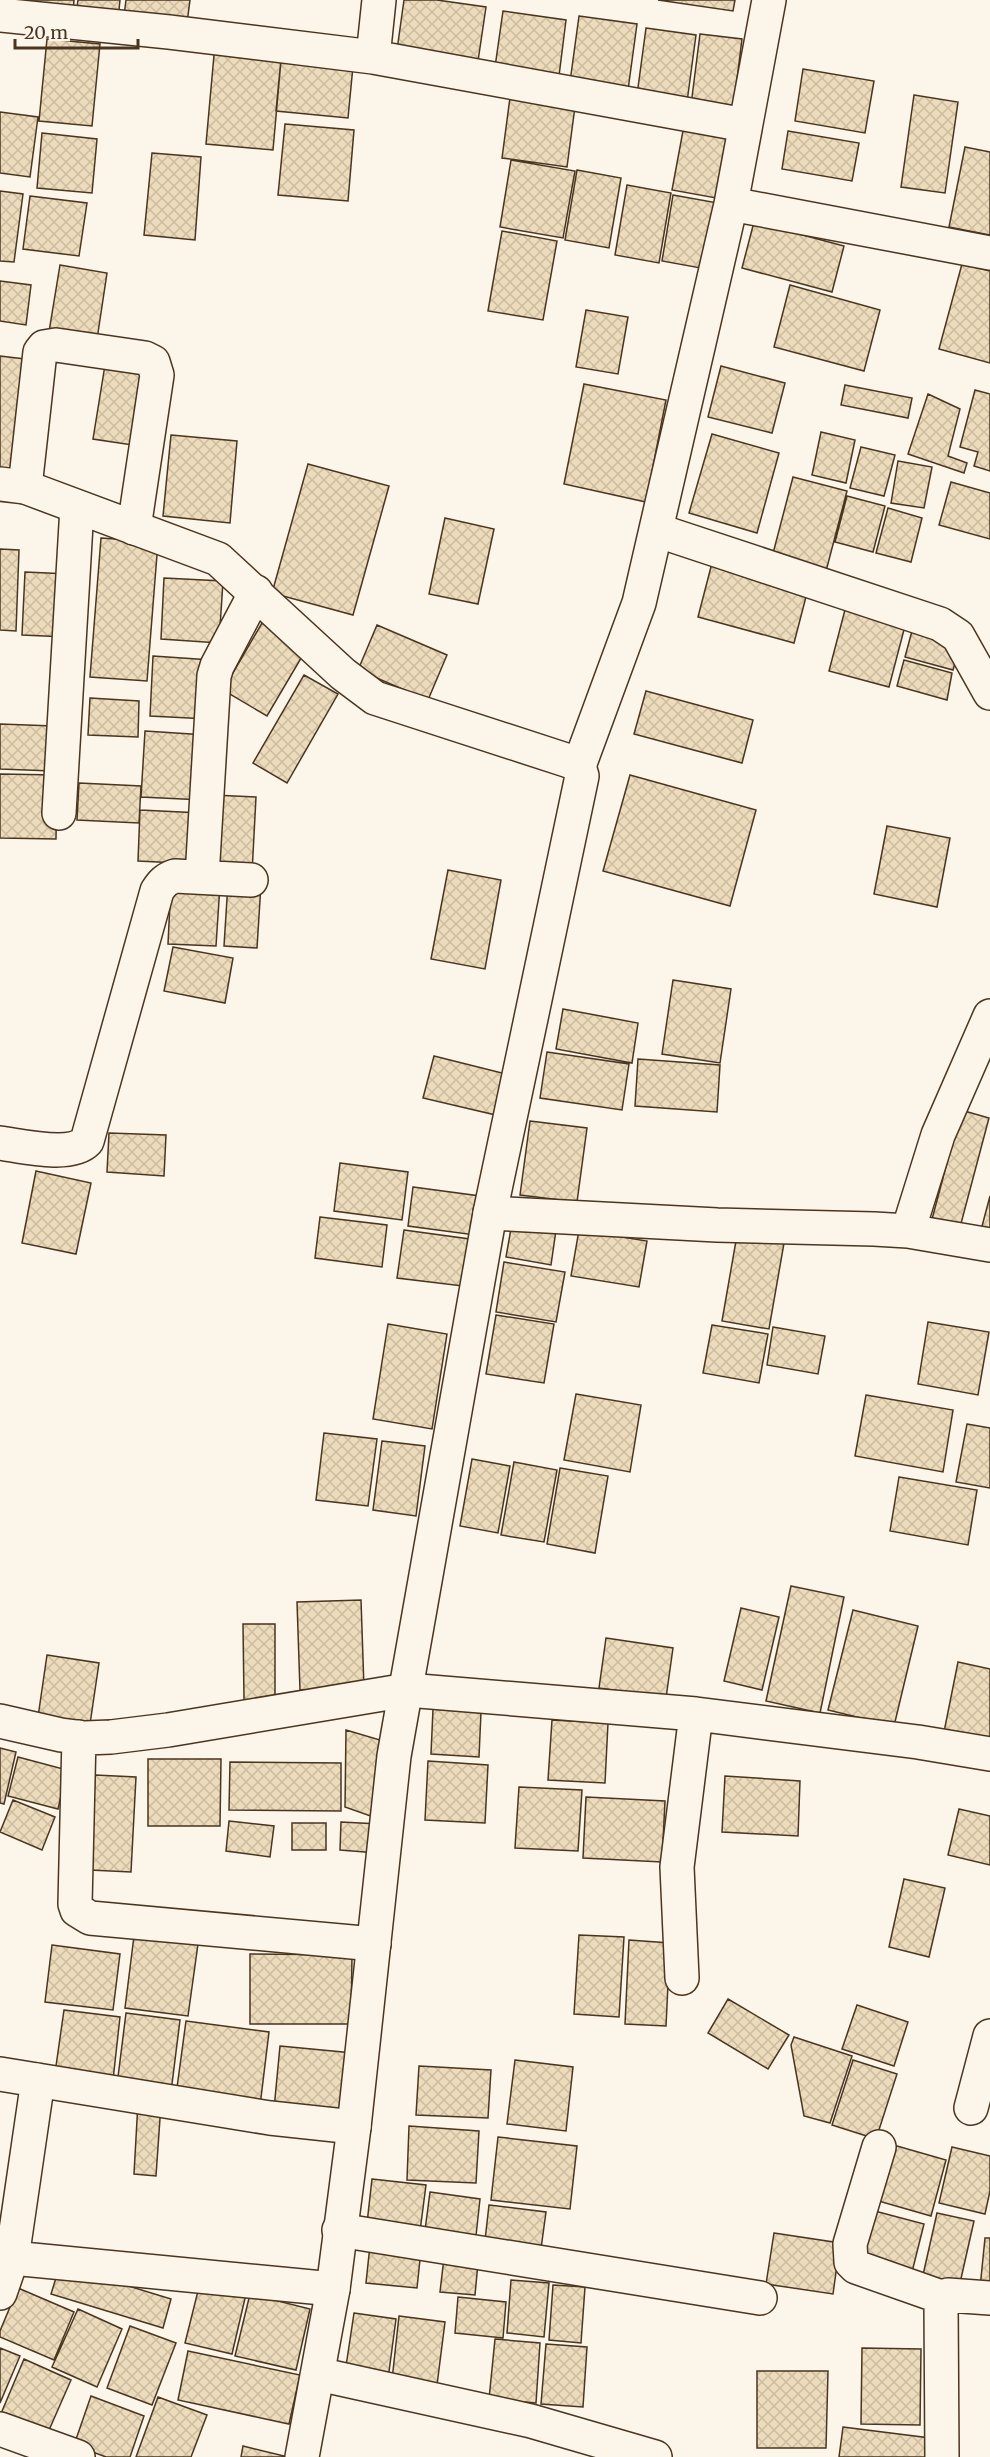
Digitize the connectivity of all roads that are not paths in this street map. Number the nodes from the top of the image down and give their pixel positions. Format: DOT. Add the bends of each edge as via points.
graph roads {
  1 [pos="379,0"];
  2 [pos="769,0"];
  3 [pos="0,15"];
  4 [pos="373,57"];
  5 [pos="745,125"];
  6 [pos="731,204"];
  7 [pos="990,253"];
  8 [pos="12,485"];
  9 [pos="77,507"];
  10 [pos="134,528"];
  11 [pos="656,530"];
  12 [pos="256,592"];
  13 [pos="990,693"];
  14 [pos="579,766"];
  15 [pos="59,813"];
  16 [pos="202,877"];
  17 [pos="251,880"];
  18 [pos="990,1016"];
  19 [pos="0,1143"];
  20 [pos="490,1213"];
  21 [pos="908,1231"];
  22 [pos="990,1245"];
  23 [pos="407,1690"];
  24 [pos="696,1714"];
  25 [pos="0,1721"];
  26 [pos="79,1737"];
  27 [pos="990,1754"];
  28 [pos="374,1944"];
  29 [pos="682,1978"];
  30 [pos="990,2036"];
  31 [pos="0,2074"];
  32 [pos="38,2080"];
  33 [pos="971,2108"];
  34 [pos="354,2127"];
  35 [pos="879,2147"];
  36 [pos="339,2230"];
  37 [pos="12,2258"];
  38 [pos="333,2289"];
  39 [pos="0,2293"];
  40 [pos="760,2298"];
  41 [pos="944,2298"];
  42 [pos="990,2298"];
  43 [pos="318,2374"];
  44 [pos="0,2429"];
  45 [pos="78,2457"];
  46 [pos="302,2457"];
  47 [pos="655,2457"];
  48 [pos="942,2457"];
  1 -- 4 [label="street"];
  2 -- 5 [label="street"];
  3 -- 4 [label="street"];
  4 -- 5 [label="street"];
  5 -- 6 [label="street"];
  6 -- 7 [label="street"];
  6 -- 11 [label="street"];
  8 -- 9 [label="street"];
  8 -- 10 [label="street" via="44,347 56,345 145,358 153,362 157,375"];
  9 -- 10 [label="street"];
  9 -- 15 [label="street"];
  10 -- 12 [label="street" via="218,559"];
  11 -- 13 [label="street" via="940,624 958,636"];
  11 -- 14 [label="street" via="639,603"];
  12 -- 14 [label="street" via="343,674 375,698"];
  12 -- 16 [label="street" via="214,676"];
  14 -- 20 [label="street" via="582,776"];
  16 -- 17 [label="street"];
  16 -- 19 [label="street" via="175,876 167,879 158,891 87,1141 82,1147 62,1150"];
  18 -- 21 [label="street" via="938,1135"];
  20 -- 21 [label="street"];
  20 -- 23 [label="street"];
  21 -- 22 [label="street"];
  23 -- 24 [label="street"];
  23 -- 26 [label="street" via="168,1730"];
  23 -- 28 [label="street" via="394,1756"];
  24 -- 27 [label="street"];
  24 -- 29 [label="street" via="676,1867"];
  25 -- 26 [label="street"];
  26 -- 28 [label="street" via="77,1910 90,1918"];
  28 -- 34 [label="street"];
  30 -- 33 [label="street"];
  31 -- 32 [label="street"];
  32 -- 34 [label="street" via="270,2118"];
  32 -- 37 [label="street"];
  34 -- 36 [label="street"];
  35 -- 41 [label="street" via="850,2244 850,2262"];
  36 -- 38 [label="street"];
  36 -- 40 [label="street"];
  37 -- 38 [label="street"];
  37 -- 39 [label="street"];
  38 -- 43 [label="street"];
  41 -- 42 [label="street"];
  41 -- 48 [label="street"];
  43 -- 46 [label="street"];
  43 -- 47 [label="street" via="531,2421"];
  44 -- 45 [label="street"];
}
